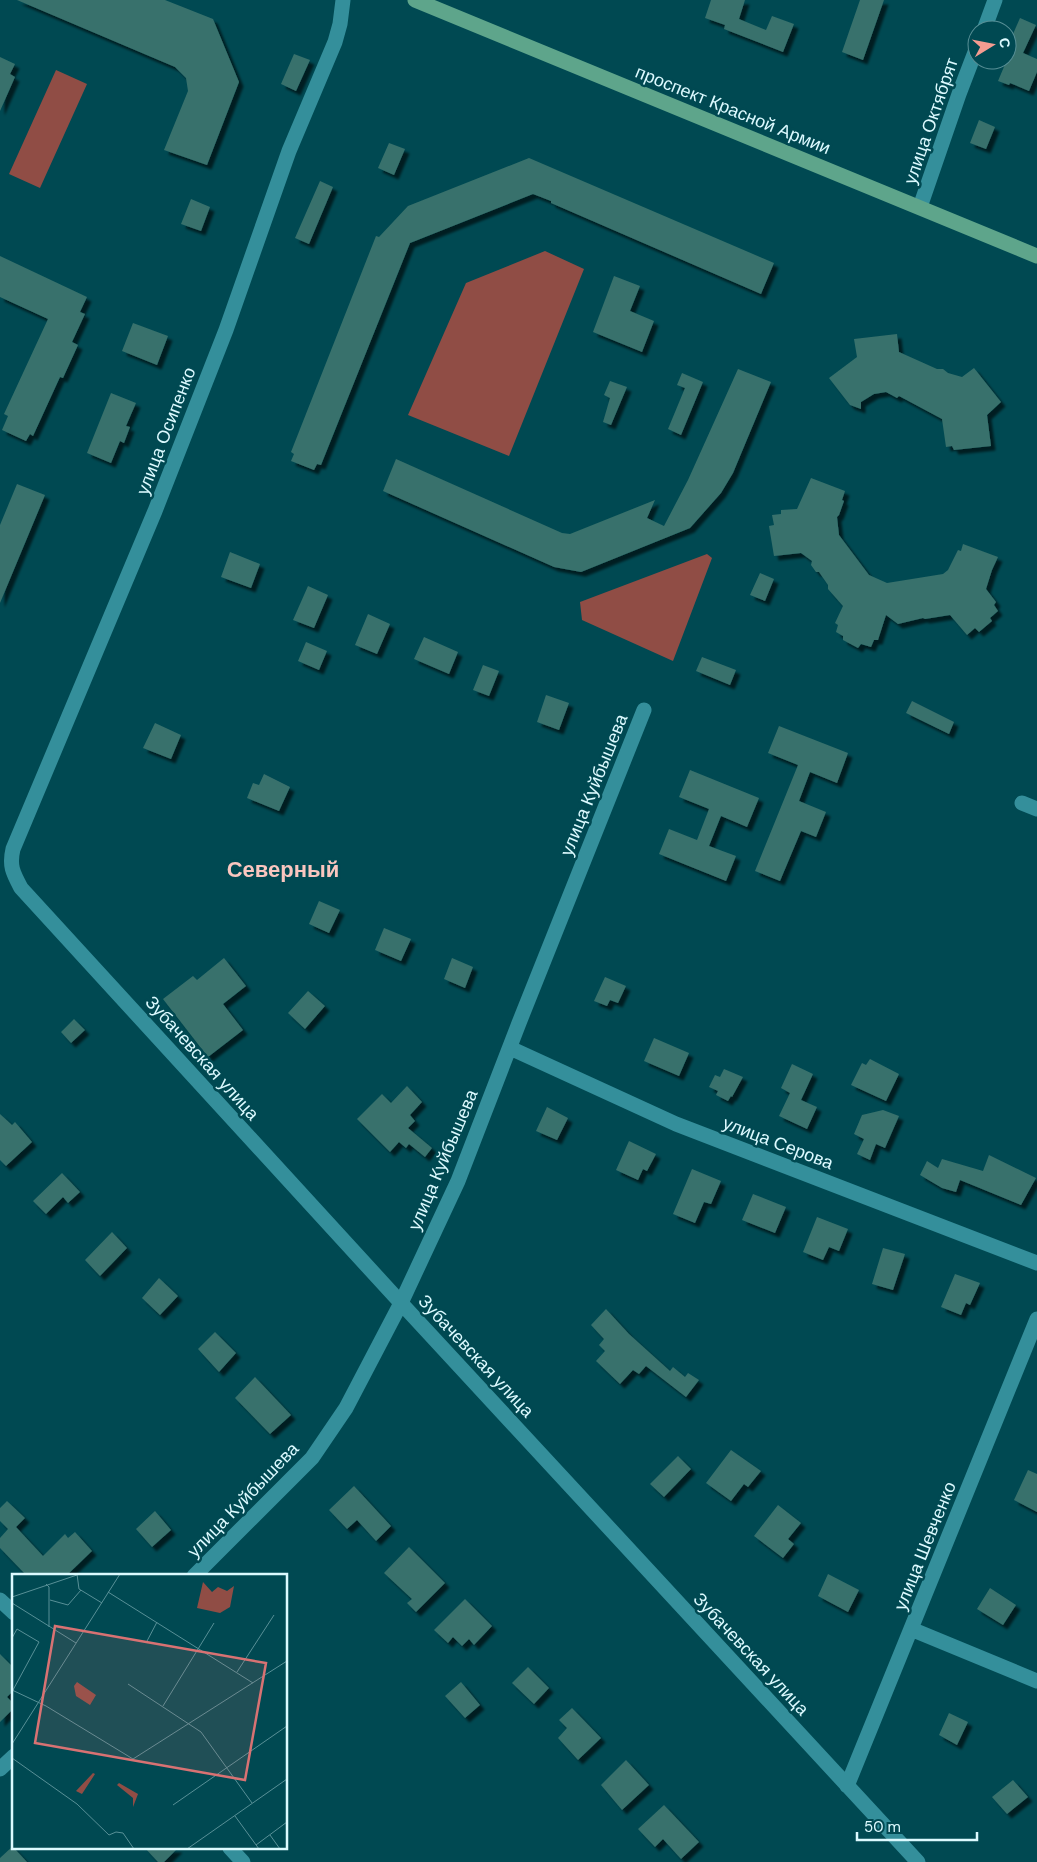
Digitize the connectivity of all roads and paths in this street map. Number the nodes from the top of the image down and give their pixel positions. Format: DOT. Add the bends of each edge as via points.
graph roads {
  1 [pos="344,0"];
  2 [pos="415,0"];
  3 [pos="995,0"];
  4 [pos="988,20"];
  5 [pos="968,70"];
  6 [pos="920,208"];
  7 [pos="1037,256"];
  8 [pos="644,710"];
  9 [pos="1022,803"];
  10 [pos="1037,809"];
  11 [pos="12,871"];
  12 [pos="510,1048"];
  13 [pos="1037,1263"];
  14 [pos="401,1303"];
  15 [pos="1037,1319"];
  16 [pos="196,1574"];
  17 [pos="0,1600"];
  18 [pos="12,1612"];
  19 [pos="911,1629"];
  20 [pos="1037,1681"];
  21 [pos="12,1758"];
  22 [pos="0,1770"];
  23 [pos="847,1786"];
  24 [pos="232,1850"];
  25 [pos="243,1862"];
  26 [pos="918,1862"];
  1 -- 11 [label="street, улица Осипенко" via="335,42 289,151 226,330 155,511 13,849"];
  2 -- 6 [label="main road, проспект Красной Армии"];
  3 -- 4 [label="street"];
  5 -- 6 [label="street, улица Октябрят"];
  6 -- 7 [label="main road, проспект Красной Армии"];
  8 -- 12 [label="street, улица Куйбышева"];
  9 -- 10 [label="street"];
  11 -- 14 [label="street, Зубачевская улица" via="28,896"];
  12 -- 13 [label="street, улица Серова" via="676,1124"];
  12 -- 14 [label="street, улица Куйбышева" via="458,1181"];
  14 -- 16 [label="street, улица Куйбышева" via="346,1408 312,1458"];
  14 -- 23 [label="street, Зубачевская улица"];
  15 -- 19 [label="street, улица Шевченко"];
  17 -- 18 [label="street"];
  19 -- 20 [label="street"];
  19 -- 23 [label="street, улица Шевченко"];
  21 -- 22 [label="street"];
  23 -- 26 [label="street, Зубачевская улица"];
  24 -- 25 [label="street"];
}
